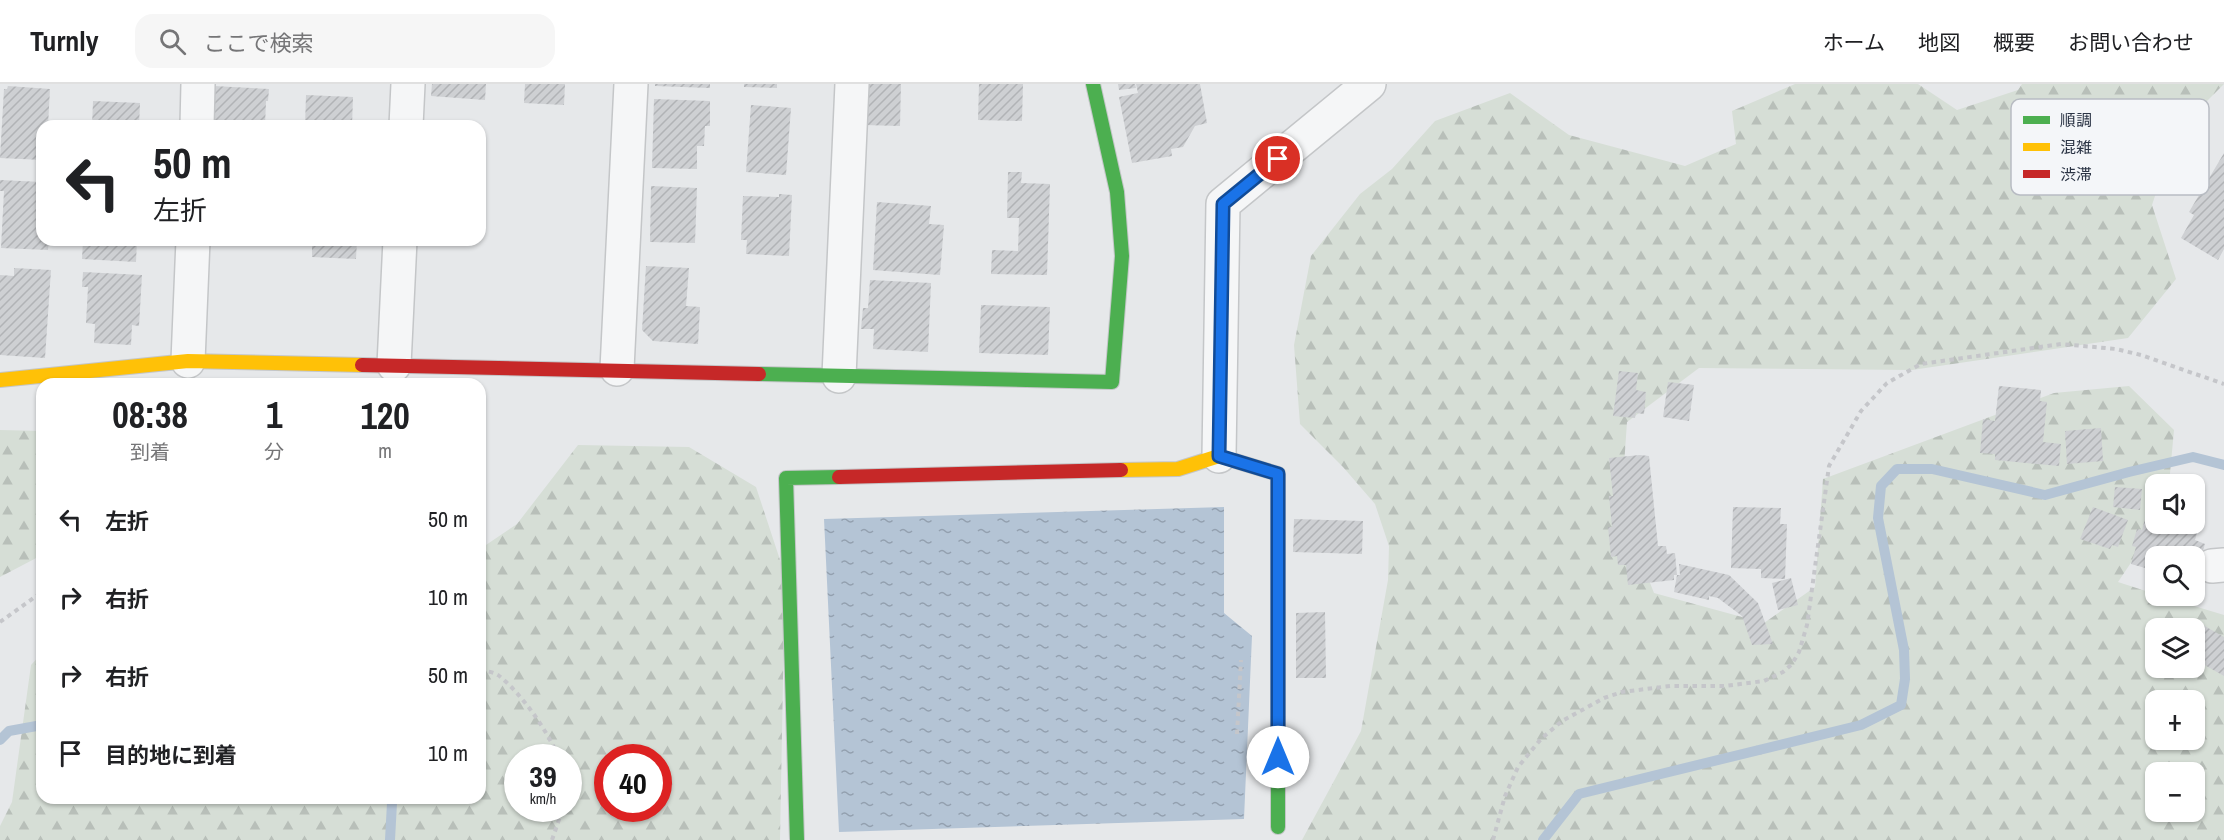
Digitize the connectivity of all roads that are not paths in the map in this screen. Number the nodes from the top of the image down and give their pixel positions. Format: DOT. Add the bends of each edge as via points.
graph roads {
  1 [pos="198,84"];
  2 [pos="408,84"];
  3 [pos="631,84"];
  4 [pos="852,84"];
  5 [pos="1094,84"];
  6 [pos="1369,84"];
  7 [pos="197,120"];
  8 [pos="406,120"];
  9 [pos="193,246"];
  10 [pos="400,246"];
  11 [pos="188,361"];
  12 [pos="394,365"];
  13 [pos="617,369"];
  14 [pos="839,376"];
  15 [pos="0,380"];
  16 [pos="1219,456"];
  17 [pos="1278,827"];
  18 [pos="796,840"];
  1 -- 7 [label="street"];
  2 -- 8 [label="street"];
  3 -- 13 [label="street"];
  4 -- 14 [label="street"];
  5 -- 14 [label="street" via="1117,192 1122,256 1112,382"];
  6 -- 16 [label="street" via="1223,204"];
  9 -- 11 [label="street"];
  10 -- 12 [label="street"];
  11 -- 12 [label="street"];
  11 -- 15 [label="street"];
  12 -- 13 [label="street"];
  13 -- 14 [label="street"];
  16 -- 17 [label="street" via="1278,474"];
  16 -- 18 [label="street" via="1178,469 786,478"];
}
